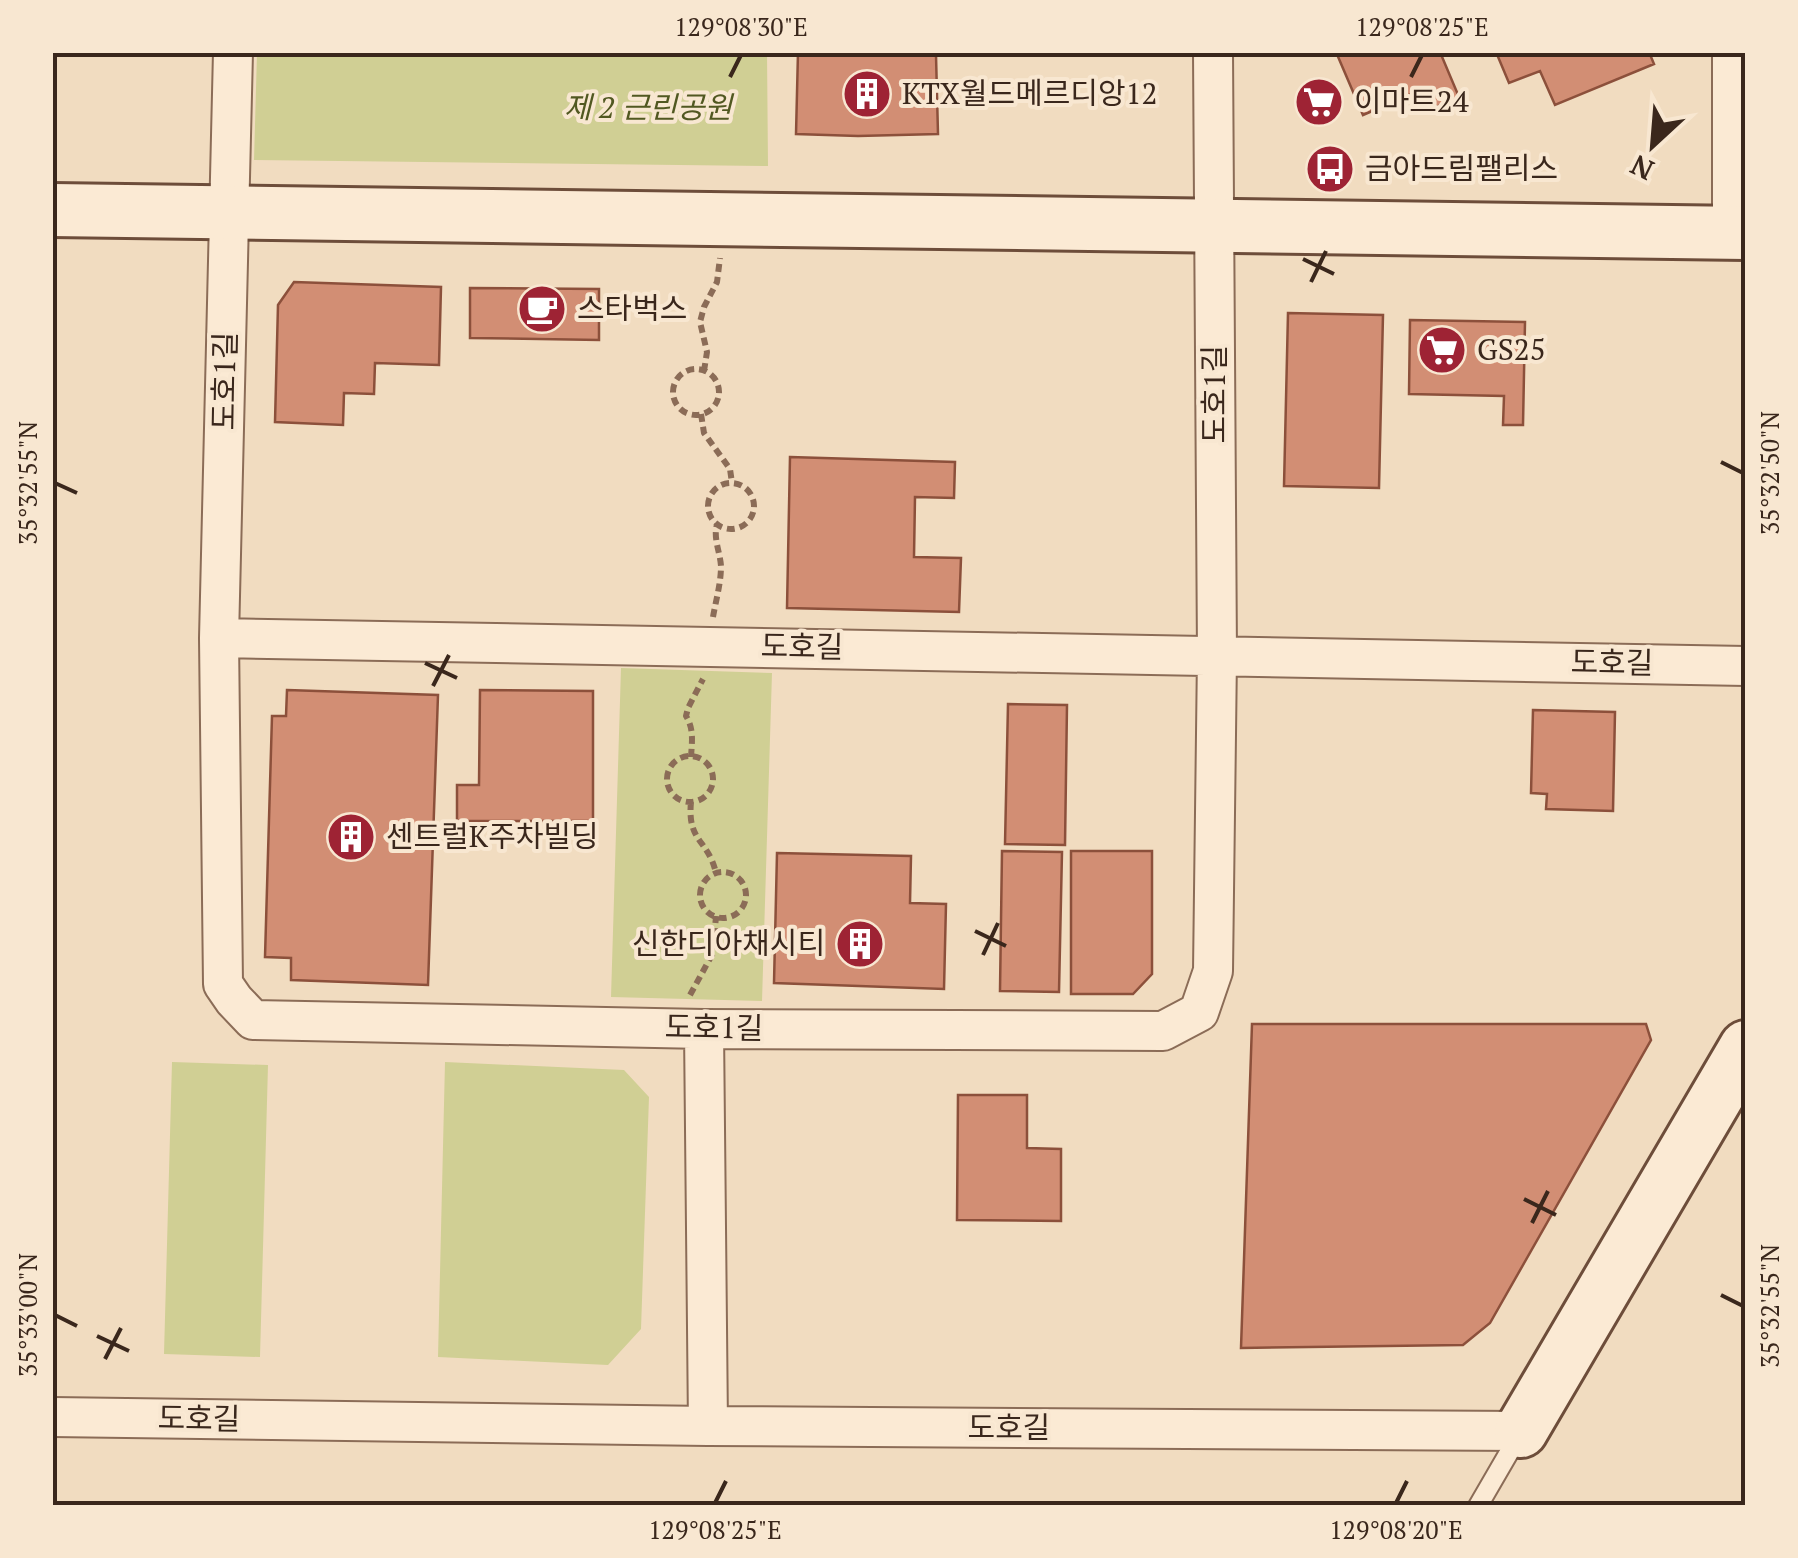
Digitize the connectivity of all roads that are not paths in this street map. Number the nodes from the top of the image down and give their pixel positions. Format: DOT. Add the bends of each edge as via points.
graph roads {
  1 [pos="234,52"];
  2 [pos="1213,52"];
  3 [pos="1732,52"];
  4 [pos="52,210"];
  5 [pos="230,214"];
  6 [pos="1214,226"];
  7 [pos="1739,233"];
  8 [pos="219,638"];
  9 [pos="1217,655"];
  10 [pos="1746,666"];
  11 [pos="688,1028"];
  12 [pos="1746,1047"];
  13 [pos="52,1416"];
  14 [pos="708,1426"];
  15 [pos="1522,1431"];
  16 [pos="1478,1506"];
  1 -- 5 [label="street, 도호1길"];
  2 -- 6 [label="street, 도호1길"];
  3 -- 7 [label="street"];
  4 -- 5 [label="street"];
  5 -- 6 [label="street"];
  5 -- 8 [label="street, 도호1길"];
  6 -- 7 [label="street"];
  6 -- 9 [label="street, 도호1길"];
  8 -- 9 [label="street, 도호길"];
  8 -- 11 [label="street, 도호1길" via="223,984 254,1020"];
  9 -- 10 [label="street, 도호길"];
  9 -- 11 [label="street, 도호1길" via="1213,971 1199,1012 1163,1030"];
  11 -- 14 [label="street"];
  12 -- 15 [label="street"];
  13 -- 14 [label="street, 도호길"];
  14 -- 15 [label="street, 도호길"];
  15 -- 16 [label="lane"];
}
